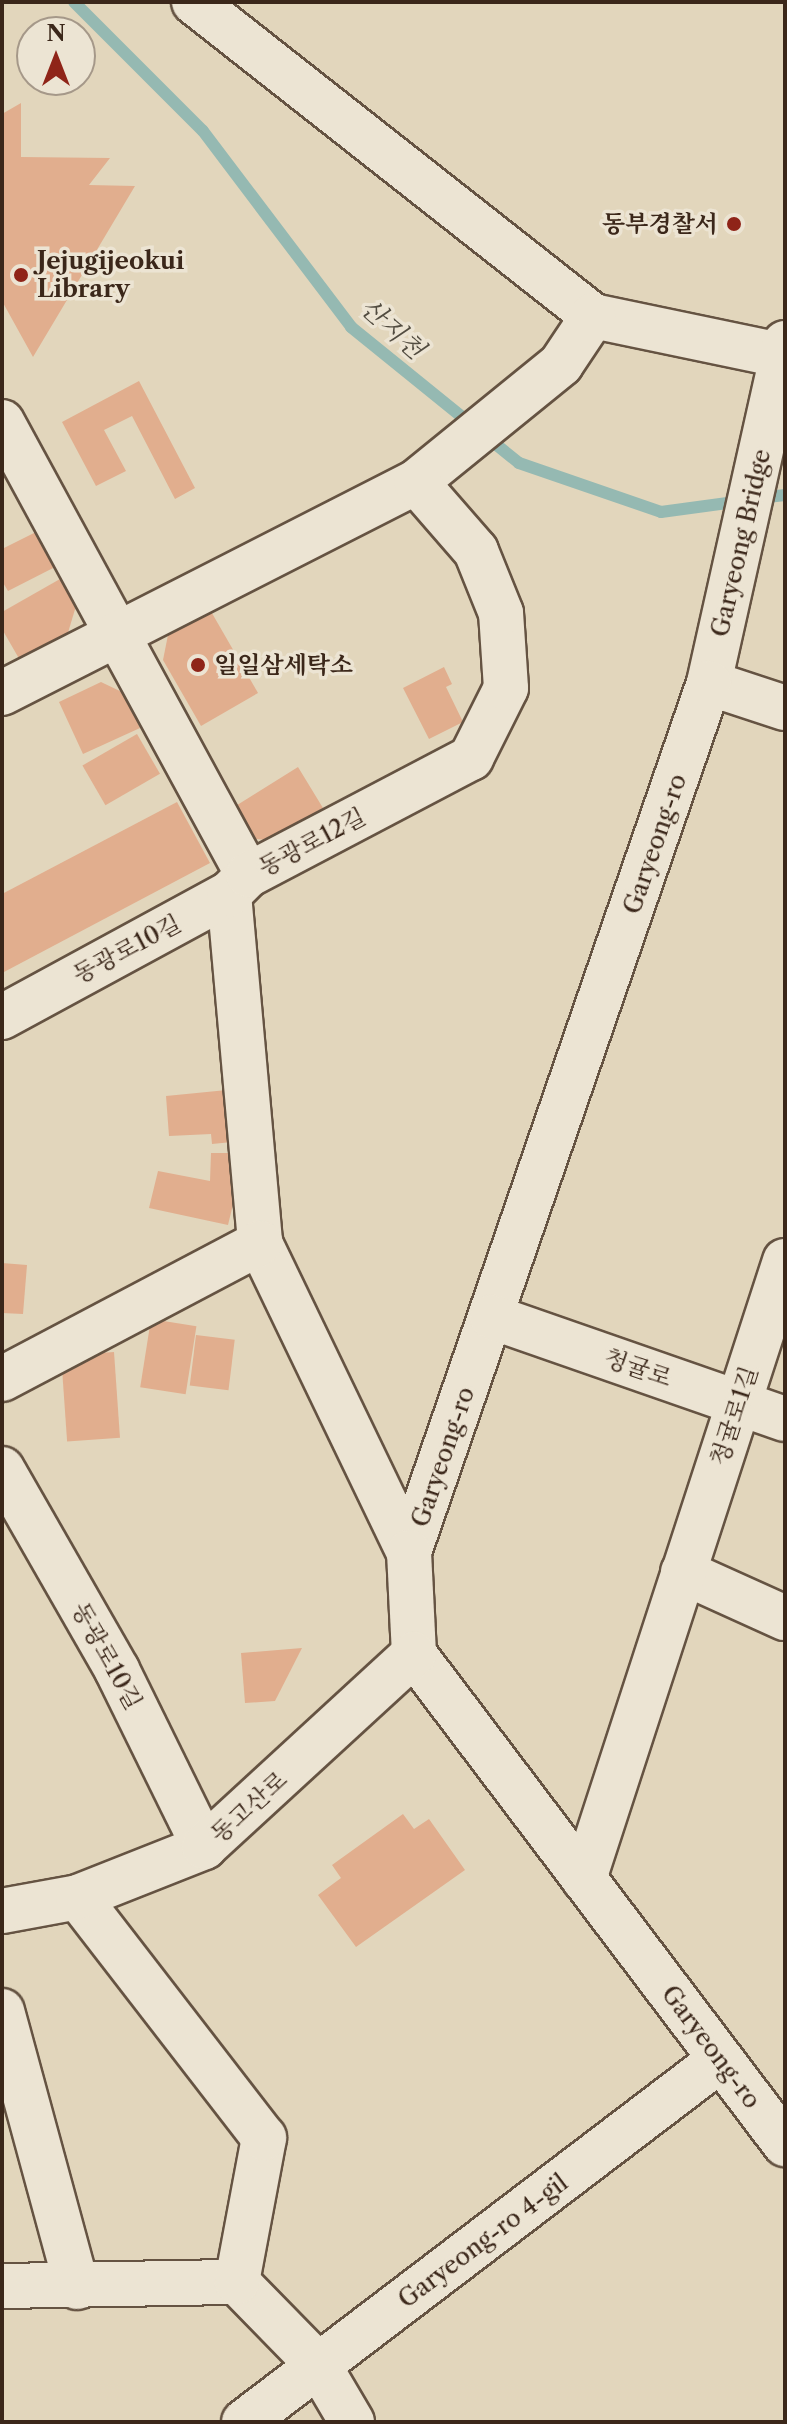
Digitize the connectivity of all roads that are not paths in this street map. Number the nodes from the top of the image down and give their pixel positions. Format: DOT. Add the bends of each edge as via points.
graph roads {
  1 [pos="194,2"];
  2 [pos="593,316"];
  3 [pos="784,351"];
  4 [pos="2,422"];
  5 [pos="416,482"];
  6 [pos="119,631"];
  7 [pos="709,683"];
  8 [pos="2,693"];
  9 [pos="785,708"];
  10 [pos="238,884"];
  11 [pos="2,1017"];
  12 [pos="260,1243"];
  13 [pos="785,1261"];
  14 [pos="492,1317"];
  15 [pos="2,1379"];
  16 [pos="738,1403"];
  17 [pos="785,1419"];
  18 [pos="2,1469"];
  19 [pos="409,1552"];
  20 [pos="683,1572"];
  21 [pos="785,1618"];
  22 [pos="414,1654"];
  23 [pos="204,1847"];
  24 [pos="584,1879"];
  25 [pos="78,1897"];
  26 [pos="2,1911"];
  27 [pos="2,2011"];
  28 [pos="721,2059"];
  29 [pos="785,2144"];
  30 [pos="237,2282"];
  31 [pos="2,2286"];
  32 [pos="77,2287"];
  33 [pos="319,2366"];
  34 [pos="244,2422"];
  35 [pos="352,2422"];
  1 -- 2 [label="street"];
  2 -- 3 [label="street"];
  2 -- 5 [label="street" via="561,364"];
  3 -- 7 [label="street, Garyeong Bridge"];
  4 -- 6 [label="street, 동광로12길"];
  5 -- 6 [label="street"];
  5 -- 10 [label="street, 동광로12길" via="476,551 501,613 506,688 471,758"];
  6 -- 8 [label="street"];
  6 -- 10 [label="street, 동광로12길"];
  7 -- 9 [label="street"];
  7 -- 14 [label="street, Garyeong-ro"];
  10 -- 11 [label="street, 동광로10길"];
  10 -- 12 [label="street, 동광로12길"];
  12 -- 15 [label="street"];
  12 -- 19 [label="street, 동광로12길"];
  13 -- 16 [label="street, 청귤로1길"];
  14 -- 16 [label="street, 청귤로"];
  14 -- 19 [label="street, Garyeong-ro"];
  16 -- 17 [label="street, 청귤로"];
  16 -- 20 [label="street, 청귤로1길"];
  18 -- 23 [label="street, 동광로10길" via="117,1670"];
  19 -- 22 [label="street, Garyeong-ro"];
  20 -- 21 [label="street"];
  20 -- 24 [label="street, 청귤로1길"];
  22 -- 23 [label="street, 동고산로"];
  22 -- 24 [label="street, Garyeong-ro"];
  23 -- 25 [label="street, 동고산로"];
  24 -- 28 [label="street, Garyeong-ro"];
  25 -- 26 [label="street, 동고산로"];
  25 -- 30 [label="street" via="264,2138"];
  27 -- 32 [label="street"];
  28 -- 29 [label="street, Garyeong-ro"];
  28 -- 33 [label="street, Garyeong-ro 4-gil"];
  30 -- 32 [label="street"];
  30 -- 33 [label="street"];
  31 -- 32 [label="street"];
  33 -- 34 [label="street, Garyeong-ro 4-gil"];
  33 -- 35 [label="street"];
}
